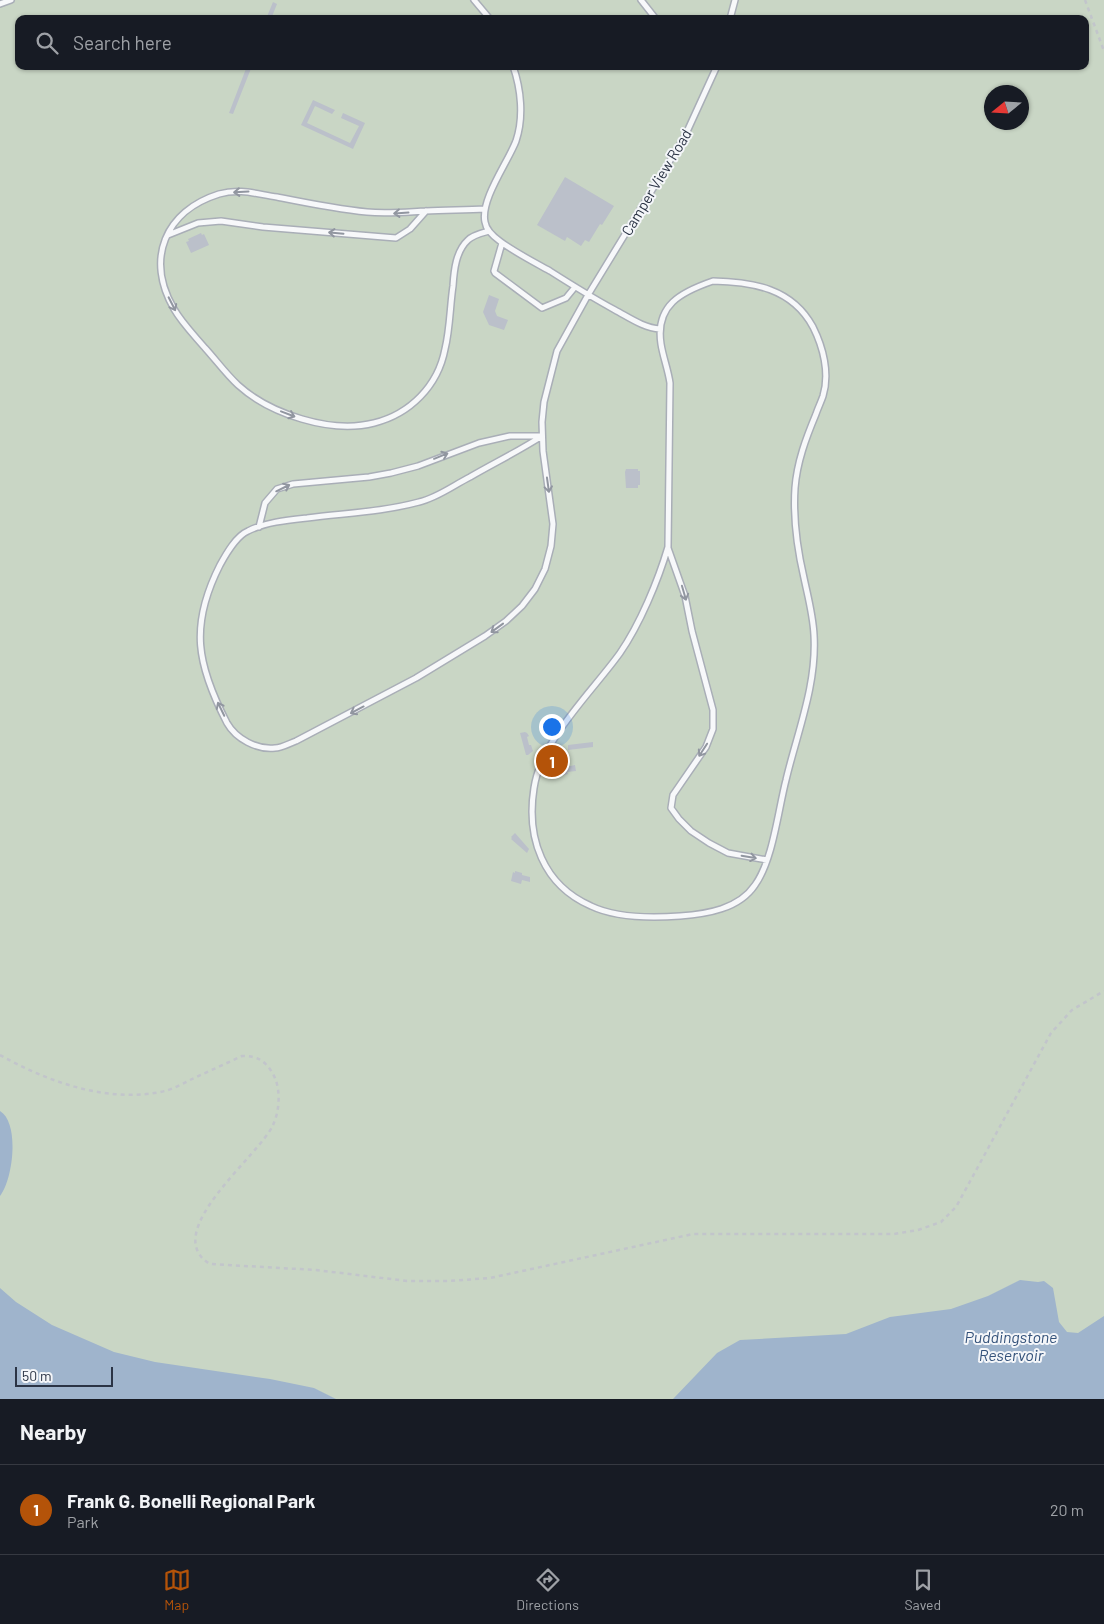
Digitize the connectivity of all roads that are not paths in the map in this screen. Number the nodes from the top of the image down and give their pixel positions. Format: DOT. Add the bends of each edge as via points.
graph roads {
  1 [pos="10,0"];
  2 [pos="474,0"];
  3 [pos="641,0"];
  4 [pos="735,0"];
  5 [pos="0,4"];
  6 [pos="487,15"];
  7 [pos="653,15"];
  8 [pos="731,15"];
  9 [pos="514,70"];
  10 [pos="714,70"];
  11 [pos="485,209"];
  12 [pos="426,211"];
  13 [pos="489,231"];
  14 [pos="168,235"];
  15 [pos="502,242"];
  16 [pos="575,287"];
  17 [pos="588,295"];
  18 [pos="660,329"];
  19 [pos="542,436"];
  20 [pos="258,527"];
  21 [pos="668,547"];
  22 [pos="767,860"];
  1 -- 5 [label="lane"];
  2 -- 6 [label="lane"];
  3 -- 7 [label="lane"];
  4 -- 8 [label="lane"];
  9 -- 11 [label="lane" via="520,92 516,140"];
  10 -- 17 [label="lane, Camper View Road" via="685,136"];
  11 -- 12 [label="lane"];
  11 -- 13 [label="lane"];
  12 -- 14 [label="lane, one-way" via="410,229 396,238 222,221 198,223"];
  12 -- 14 [label="lane, one-way" via="365,212 245,190 221,193 196,203 178,218"];
  14 -- 13 [label="lane, one-way" via="161,251 161,272 174,309 240,386 281,411 304,420 354,427 393,417 410,407 429,387 446,348 460,249 470,237"];
  13 -- 15 [label="lane"];
  15 -- 16 [label="lane"];
  15 -- 16 [label="lane" via="495,274 542,308 566,298"];
  16 -- 17 [label="lane"];
  17 -- 18 [label="lane" via="637,322"];
  17 -- 19 [label="lane, Camper View Road" via="557,351 544,402"];
  18 -- 21 [label="lane" via="670,382"];
  18 -- 22 [label="lane" via="663,316 674,300 690,288 713,281 740,282 780,293 800,308 812,326 826,368 824,394 799,462 794,514 811,606 814,658 810,688"];
  19 -- 20 [label="lane, Camper View Road" via="422,502 370,512 286,520"];
  20 -- 19 [label="lane, one-way" via="265,503 277,489 293,484 369,477 418,466 479,443 510,436"];
  19 -- 20 [label="lane, Camper View Road, one-way" via="554,524 545,569 522,606 484,636 416,678 296,741 275,748 241,739 230,728 202,662 202,611 212,582 234,543 246,531"];
  21 -- 22 [label="lane, one-way" via="685,596 713,710 713,729 706,747 673,795 671,808 709,844 728,853"];
  21 -- 22 [label="lane" via="632,635 554,738 543,761 534,784 534,839 554,880 572,895 592,907 639,916 666,917 716,911 752,890 763,874"];
}
